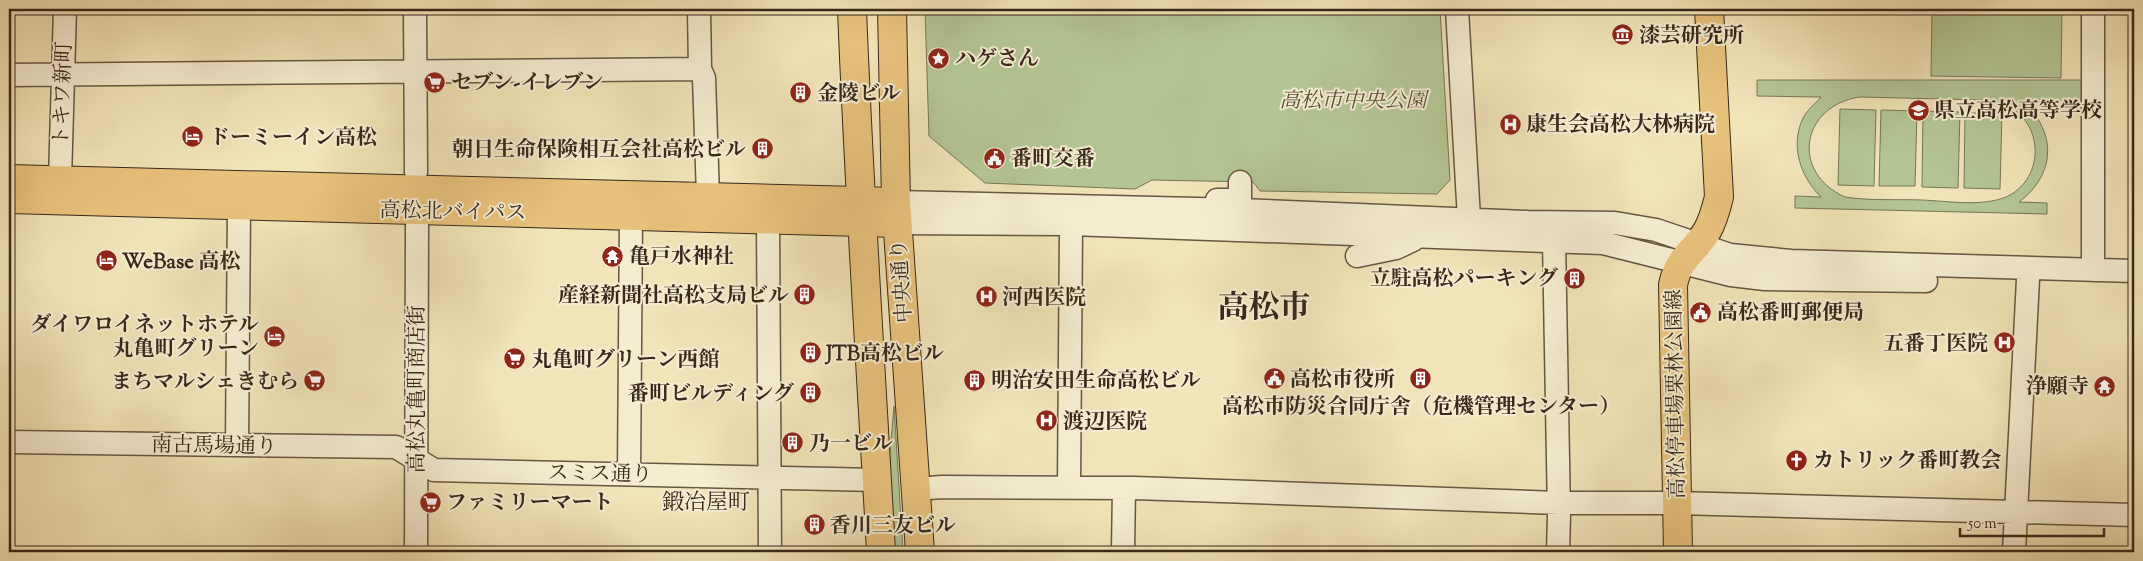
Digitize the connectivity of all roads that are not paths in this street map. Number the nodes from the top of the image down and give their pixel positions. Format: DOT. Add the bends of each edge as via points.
graph roads {
  1 [pos="65,9"];
  2 [pos="415,9"];
  3 [pos="699,9"];
  4 [pos="852,9"];
  5 [pos="892,9"];
  6 [pos="1456,9"];
  7 [pos="1709,9"];
  8 [pos="2093,9"];
  9 [pos="700,69"];
  10 [pos="416,73"];
  11 [pos="63,74"];
  12 [pos="9,75"];
  13 [pos="416,172"];
  14 [pos="9,179"];
  15 [pos="60,180"];
  16 [pos="1240,182"];
  17 [pos="708,196"];
  18 [pos="9,199"];
  19 [pos="239,206"];
  20 [pos="1171,208"];
  21 [pos="860,212"];
  22 [pos="896,212"];
  23 [pos="631,216"];
  24 [pos="1469,219"];
  25 [pos="768,220"];
  26 [pos="1071,224"];
  27 [pos="417,225"];
  28 [pos="1421,237"];
  29 [pos="1554,240"];
  30 [pos="1688,253"];
  31 [pos="1357,256"];
  32 [pos="2094,270"];
  33 [pos="2134,271"];
  34 [pos="2028,279"];
  35 [pos="2134,284"];
  36 [pos="9,442"];
  37 [pos="237,445"];
  38 [pos="415,460"];
  39 [pos="629,474"];
  40 [pos="770,477"];
  41 [pos="877,480"];
  42 [pos="916,488"];
  43 [pos="1069,488"];
  44 [pos="1124,488"];
  45 [pos="1558,503"];
  46 [pos="1676,503"];
  47 [pos="2016,512"];
  48 [pos="2134,516"];
  49 [pos="416,552"];
  50 [pos="770,552"];
  51 [pos="881,552"];
  52 [pos="920,552"];
  53 [pos="1123,552"];
  54 [pos="1558,552"];
  55 [pos="1678,552"];
  56 [pos="2014,552"];
  1 -- 11 [label="street, トキワ新町"];
  2 -- 10 [label="street"];
  3 -- 9 [label="street"];
  4 -- 21 [label="main road, 中央通り"];
  5 -- 22 [label="main road, 中央通り"];
  6 -- 24 [label="street"];
  7 -- 30 [label="main road, 高松停車場栗林公園線" via="1719,197 1707,231"];
  8 -- 32 [label="street"];
  9 -- 10 [label="street"];
  9 -- 17 [label="street" via="704,78"];
  10 -- 11 [label="street"];
  10 -- 13 [label="street"];
  11 -- 12 [label="street"];
  11 -- 15 [label="street, トキワ新町"];
  14 -- 15 [label="main road, 高松北バイパス"];
  15 -- 17 [label="main road, 高松北バイパス"];
  16 -- 20 [label="street" via="1240,200 1182,200"];
  17 -- 21 [label="main road, 高松北バイパス"];
  18 -- 19 [label="main road, 高松北バイパス"];
  19 -- 23 [label="main road, 高松北バイパス"];
  19 -- 37 [label="street"];
  20 -- 22 [label="street"];
  20 -- 24 [label="street"];
  21 -- 22 [label="main road, 高松北バイパス"];
  21 -- 25 [label="main road, 高松北バイパス"];
  21 -- 41 [label="main road, 中央通り"];
  22 -- 26 [label="street"];
  22 -- 42 [label="main road, 中央通り"];
  23 -- 25 [label="main road, 高松北バイパス"];
  23 -- 39 [label="street"];
  24 -- 30 [label="street" via="1615,223 1656,230"];
  25 -- 40 [label="street"];
  26 -- 28 [label="street"];
  26 -- 43 [label="street"];
  27 -- 38 [label="street, 高松丸亀町商店街"];
  28 -- 29 [label="street"];
  28 -- 31 [label="street" via="1396,248"];
  29 -- 30 [label="street"];
  29 -- 45 [label="street"];
  30 -- 32 [label="street" via="1791,262"];
  30 -- 34 [label="street" via="1731,275 1765,279"];
  30 -- 46 [label="main road, 高松停車場栗林公園線" via="1673,285"];
  32 -- 33 [label="street"];
  34 -- 35 [label="street"];
  34 -- 47 [label="street"];
  36 -- 37 [label="street, 南古馬場通り"];
  37 -- 38 [label="street, 南古馬場通り" via="396,447"];
  38 -- 39 [label="street, スミス通り" via="434,470"];
  38 -- 49 [label="street, 高松丸亀町商店街"];
  39 -- 40 [label="street, スミス通り"];
  40 -- 41 [label="street, スミス通り"];
  40 -- 50 [label="street"];
  41 -- 51 [label="main road, 中央通り"];
  42 -- 43 [label="street"];
  42 -- 52 [label="main road, 中央通り"];
  43 -- 44 [label="street"];
  44 -- 45 [label="street"];
  44 -- 53 [label="street"];
  45 -- 46 [label="street"];
  45 -- 54 [label="street"];
  46 -- 47 [label="street"];
  46 -- 55 [label="main road, 高松停車場栗林公園線"];
  47 -- 48 [label="street"];
  47 -- 56 [label="street"];
}
